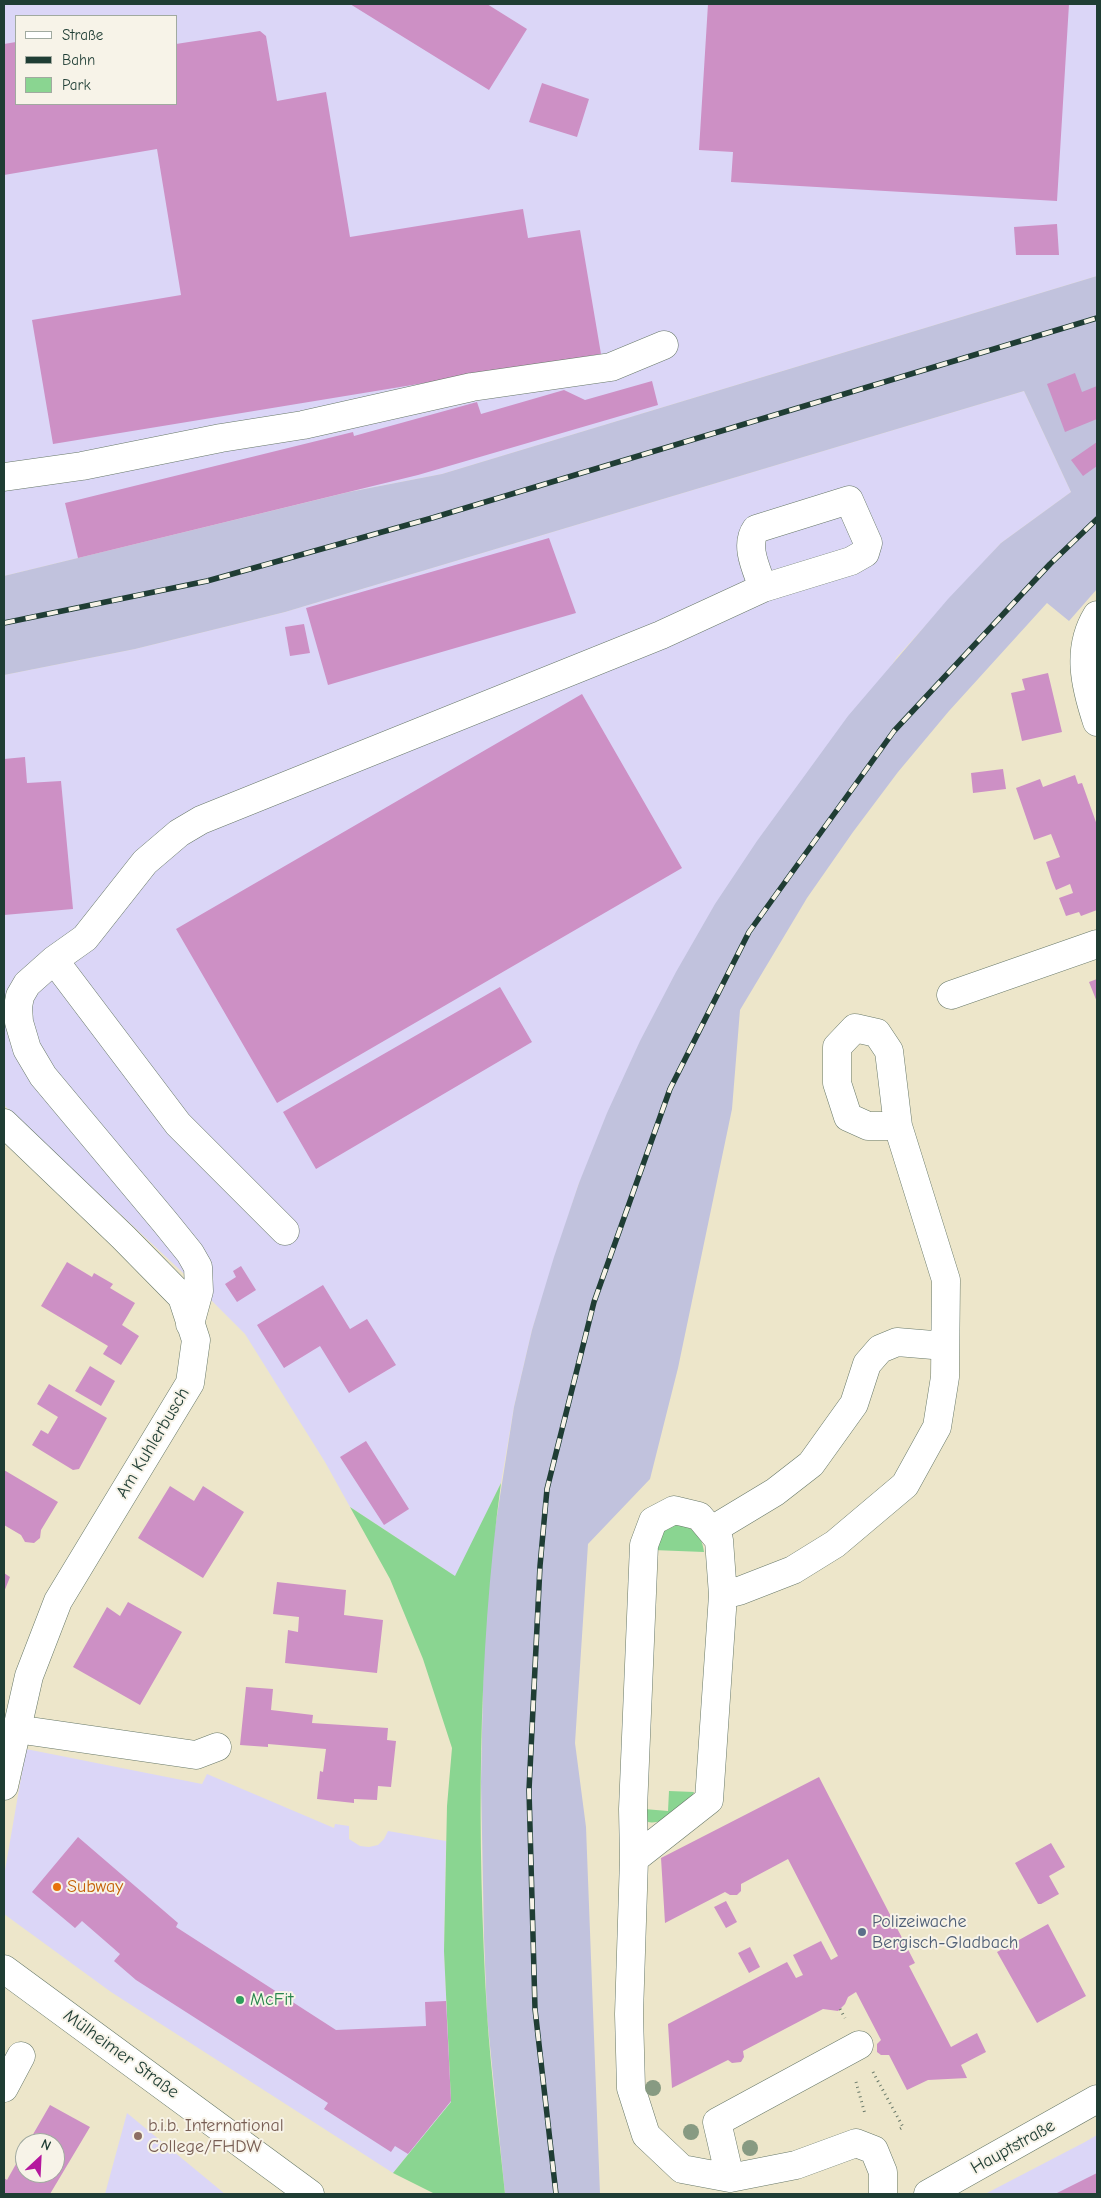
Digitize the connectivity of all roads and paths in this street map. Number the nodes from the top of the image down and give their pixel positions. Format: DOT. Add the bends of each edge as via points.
graph roads {
  1 [pos="664,345"];
  2 [pos="4,476"];
  3 [pos="763,588"];
  4 [pos="1097,615"];
  5 [pos="1097,722"];
  6 [pos="1097,944"];
  7 [pos="54,960"];
  8 [pos="951,995"];
  9 [pos="4,1123"];
  10 [pos="898,1126"];
  11 [pos="285,1231"];
  12 [pos="190,1324"];
  13 [pos="945,1346"];
  14 [pos="712,1530"];
  15 [pos="723,1595"];
  16 [pos="16,1729"];
  17 [pos="217,1747"];
  18 [pos="4,1786"];
  19 [pos="634,1859"];
  20 [pos="4,1969"];
  21 [pos="840,2009"];
  22 [pos="845,2019"];
  23 [pos="21,2056"];
  24 [pos="865,2056"];
  25 [pos="4,2088"];
  26 [pos="1097,2100"];
  27 [pos="896,2113"];
  28 [pos="730,2178"];
  29 [pos="310,2194"];
  30 [pos="883,2194"];
  31 [pos="928,2194"];
  1 -- 2 [label="street" via="611,367 472,387 303,426 221,438 82,466"];
  3 -- 7 [label="street" via="661,635 201,820 178,833 145,862 93,930"];
  4 -- 5 [label="street" via="1084,650 1085,676"];
  6 -- 8 [label="street"];
  7 -- 11 [label="street" via="178,1124"];
  7 -- 12 [label="street" via="20,996 19,1022 27,1049 66,1106 190,1253 198,1267 200,1284"];
  9 -- 12 [label="street, Am Kuhlerbusch" via="182,1297"];
  10 -- 13 [label="street" via="946,1280"];
  12 -- 16 [label="street, Am Kuhlerbusch" via="196,1340 190,1383 58,1601 28,1676"];
  13 -- 14 [label="street" via="897,1342 880,1349 867,1364 854,1404 811,1464 775,1492"];
  13 -- 15 [label="street" via="945,1377 937,1427 905,1485 836,1544 793,1570"];
  14 -- 15 [label="street" via="719,1540"];
  14 -- 19 [label="street" via="699,1516 674,1510 653,1521 644,1545 633,1809"];
  15 -- 19 [label="street" via="709,1800"];
  16 -- 17 [label="street" via="196,1755"];
  16 -- 18 [label="street, Am Kuhlerbusch"];
  19 -- 28 [label="street" via="629,2014 631,2088 646,2136 682,2169"];
  20 -- 29 [label="street, Mülheimer Straße"];
  21 -- 22 [label="path"];
  23 -- 25 [label="street"];
  24 -- 27 [label="path"];
  24 -- 28 [label="street" via="717,2122"];
  26 -- 31 [label="street, Hauptstraße"];
  28 -- 30 [label="street" via="796,2165 856,2143 874,2150 883,2172"];
}
